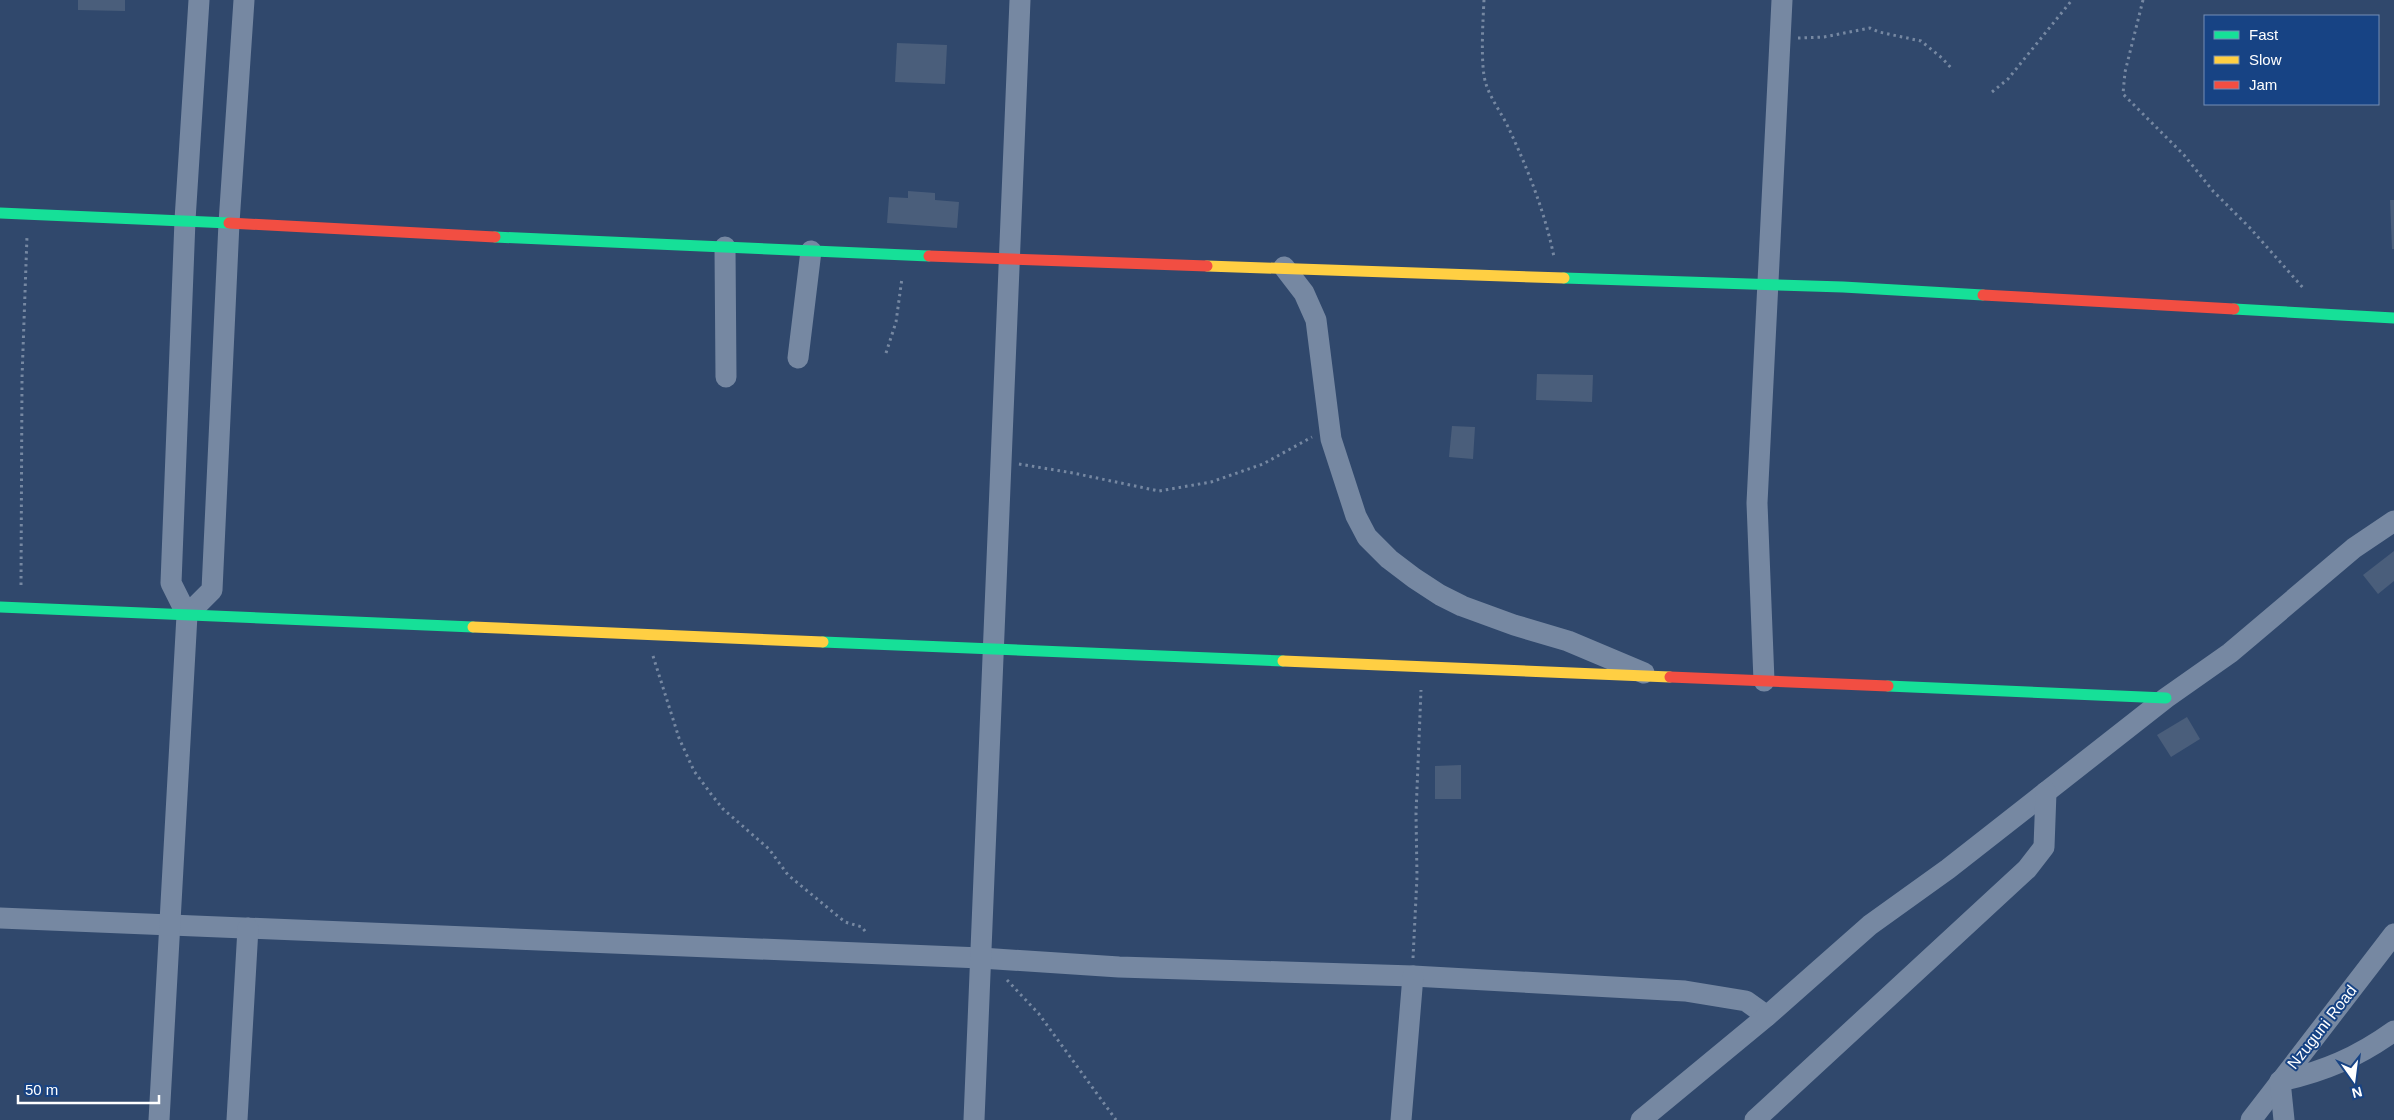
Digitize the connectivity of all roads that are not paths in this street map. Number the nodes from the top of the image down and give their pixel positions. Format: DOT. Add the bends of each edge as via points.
graph roads {
  1 [pos="198,0"];
  2 [pos="244,0"];
  3 [pos="1020,0"];
  4 [pos="1782,0"];
  5 [pos="0,213"];
  6 [pos="184,220"];
  7 [pos="229,223"];
  8 [pos="725,247"];
  9 [pos="811,251"];
  10 [pos="1010,260"];
  11 [pos="1284,267"];
  12 [pos="1768,284"];
  13 [pos="2394,318"];
  14 [pos="798,358"];
  15 [pos="726,377"];
  16 [pos="2394,521"];
  17 [pos="0,607"];
  18 [pos="188,615"];
  19 [pos="994,648"];
  20 [pos="1650,676"];
  21 [pos="1764,681"];
  22 [pos="2166,698"];
  23 [pos="2046,792"];
  24 [pos="0,918"];
  25 [pos="170,925"];
  26 [pos="248,928"];
  27 [pos="2394,934"];
  28 [pos="985,958"];
  29 [pos="1413,976"];
  30 [pos="1767,1016"];
  31 [pos="2394,1031"];
  32 [pos="2280,1081"];
  33 [pos="159,1120"];
  34 [pos="237,1120"];
  35 [pos="974,1120"];
  36 [pos="1401,1120"];
  37 [pos="1641,1120"];
  38 [pos="1755,1120"];
  39 [pos="2251,1120"];
  40 [pos="2284,1120"];
  1 -- 6 [label="street"];
  2 -- 7 [label="street"];
  3 -- 10 [label="street"];
  4 -- 12 [label="street"];
  5 -- 6 [label="street"];
  6 -- 7 [label="street"];
  6 -- 18 [label="street" via="171,584"];
  7 -- 8 [label="street"];
  7 -- 18 [label="street" via="212,590"];
  8 -- 9 [label="street"];
  8 -- 15 [label="street"];
  9 -- 10 [label="street"];
  9 -- 14 [label="street"];
  10 -- 11 [label="street"];
  10 -- 19 [label="street"];
  11 -- 12 [label="street"];
  11 -- 20 [label="street" via="1304,293 1316,320 1329,426 1356,516 1367,537 1389,559 1440,595 1462,606 1568,640"];
  12 -- 13 [label="street"];
  12 -- 21 [label="street" via="1757,503"];
  16 -- 22 [label="street" via="2339,560 2230,653"];
  17 -- 18 [label="street"];
  18 -- 19 [label="street"];
  18 -- 25 [label="street"];
  19 -- 20 [label="street"];
  19 -- 28 [label="street"];
  20 -- 21 [label="street"];
  21 -- 22 [label="street"];
  22 -- 23 [label="street"];
  23 -- 30 [label="street" via="1870,926"];
  23 -- 38 [label="street" via="2044,847 2027,869"];
  24 -- 25 [label="street"];
  25 -- 26 [label="street"];
  25 -- 33 [label="street"];
  26 -- 28 [label="street"];
  26 -- 34 [label="street"];
  27 -- 32 [label="street, Nzuguni Road"];
  28 -- 29 [label="street" via="1119,967"];
  28 -- 35 [label="street"];
  29 -- 30 [label="street" via="1686,991 1746,1001"];
  29 -- 36 [label="street"];
  30 -- 37 [label="street"];
  31 -- 32 [label="street" via="2340,1064"];
  32 -- 39 [label="street, Nzuguni Road"];
  32 -- 40 [label="street"];
}
